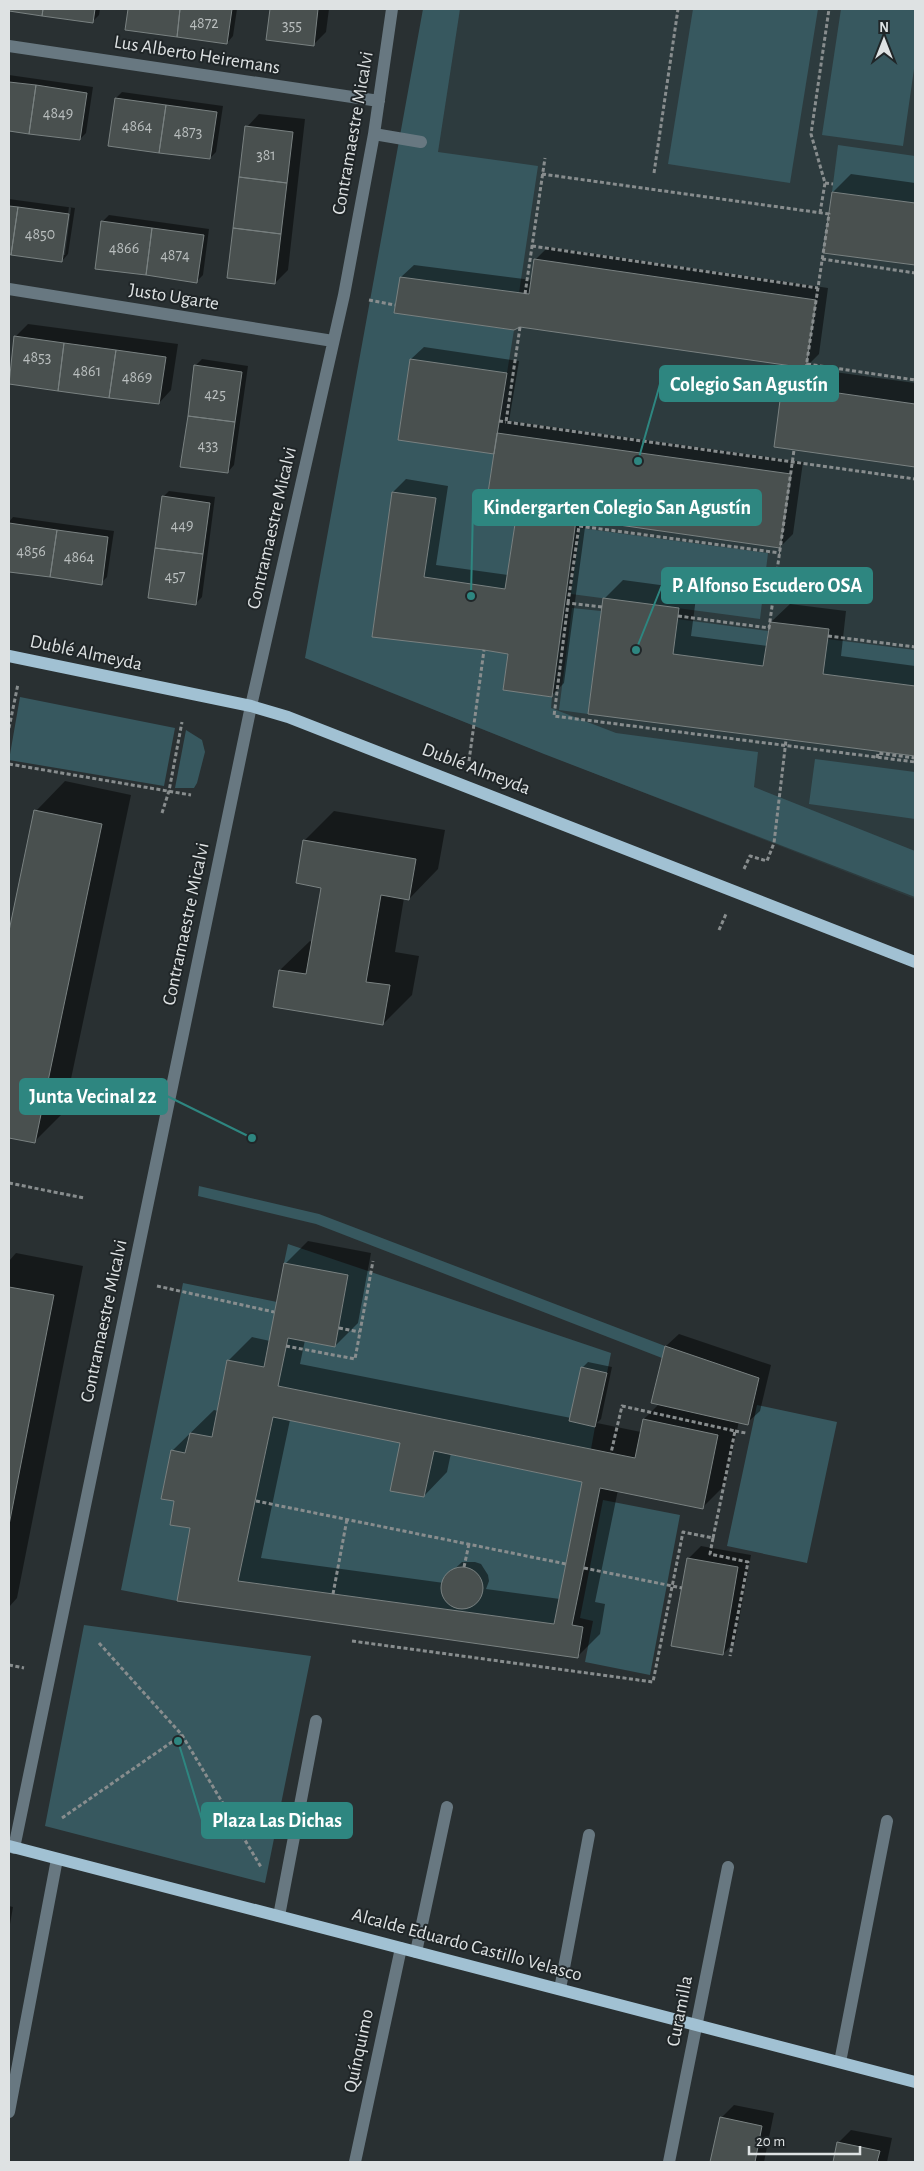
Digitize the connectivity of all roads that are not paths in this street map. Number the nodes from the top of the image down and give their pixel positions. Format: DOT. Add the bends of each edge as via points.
graph roads {
  1 [pos="392,9"];
  2 [pos="9,46"];
  3 [pos="379,102"];
  4 [pos="374,134"];
  5 [pos="421,142"];
  6 [pos="9,289"];
  7 [pos="333,341"];
  8 [pos="9,656"];
  9 [pos="251,706"];
  10 [pos="915,962"];
  11 [pos="316,1721"];
  12 [pos="447,1807"];
  13 [pos="887,1821"];
  14 [pos="589,1835"];
  15 [pos="11,1847"];
  16 [pos="57,1859"];
  17 [pos="728,1867"];
  18 [pos="279,1916"];
  19 [pos="401,1948"];
  20 [pos="416,1952"];
  21 [pos="560,1989"];
  22 [pos="697,2025"];
  23 [pos="840,2062"];
  24 [pos="915,2082"];
  25 [pos="9,2112"];
  26 [pos="355,2162"];
  27 [pos="669,2162"];
  1 -- 3 [label="street, Contramaestre Micalvi"];
  2 -- 3 [label="street, Lus Alberto Heiremans"];
  3 -- 4 [label="street, Contramaestre Micalvi"];
  4 -- 5 [label="street"];
  4 -- 7 [label="street, Contramaestre Micalvi"];
  6 -- 7 [label="street, Justo Ugarte"];
  7 -- 9 [label="street, Contramaestre Micalvi"];
  8 -- 9 [label="main road, Dublé Almeyda"];
  9 -- 10 [label="main road, Dublé Almeyda" via="288,717"];
  9 -- 15 [label="street, Contramaestre Micalvi"];
  11 -- 18 [label="street"];
  12 -- 20 [label="street"];
  13 -- 23 [label="street"];
  14 -- 21 [label="street"];
  15 -- 16 [label="main road, Alcalde Eduardo Castillo Velasco"];
  16 -- 18 [label="main road, Alcalde Eduardo Castillo Velasco"];
  16 -- 25 [label="street"];
  17 -- 22 [label="street, Curamilla"];
  18 -- 19 [label="main road, Alcalde Eduardo Castillo Velasco"];
  19 -- 20 [label="main road, Alcalde Eduardo Castillo Velasco"];
  19 -- 26 [label="street, Quínquimo"];
  20 -- 21 [label="main road, Alcalde Eduardo Castillo Velasco"];
  21 -- 22 [label="main road, Alcalde Eduardo Castillo Velasco"];
  22 -- 23 [label="main road, Alcalde Eduardo Castillo Velasco"];
  22 -- 27 [label="street, Curamilla"];
  23 -- 24 [label="main road, Alcalde Eduardo Castillo Velasco"];
}
